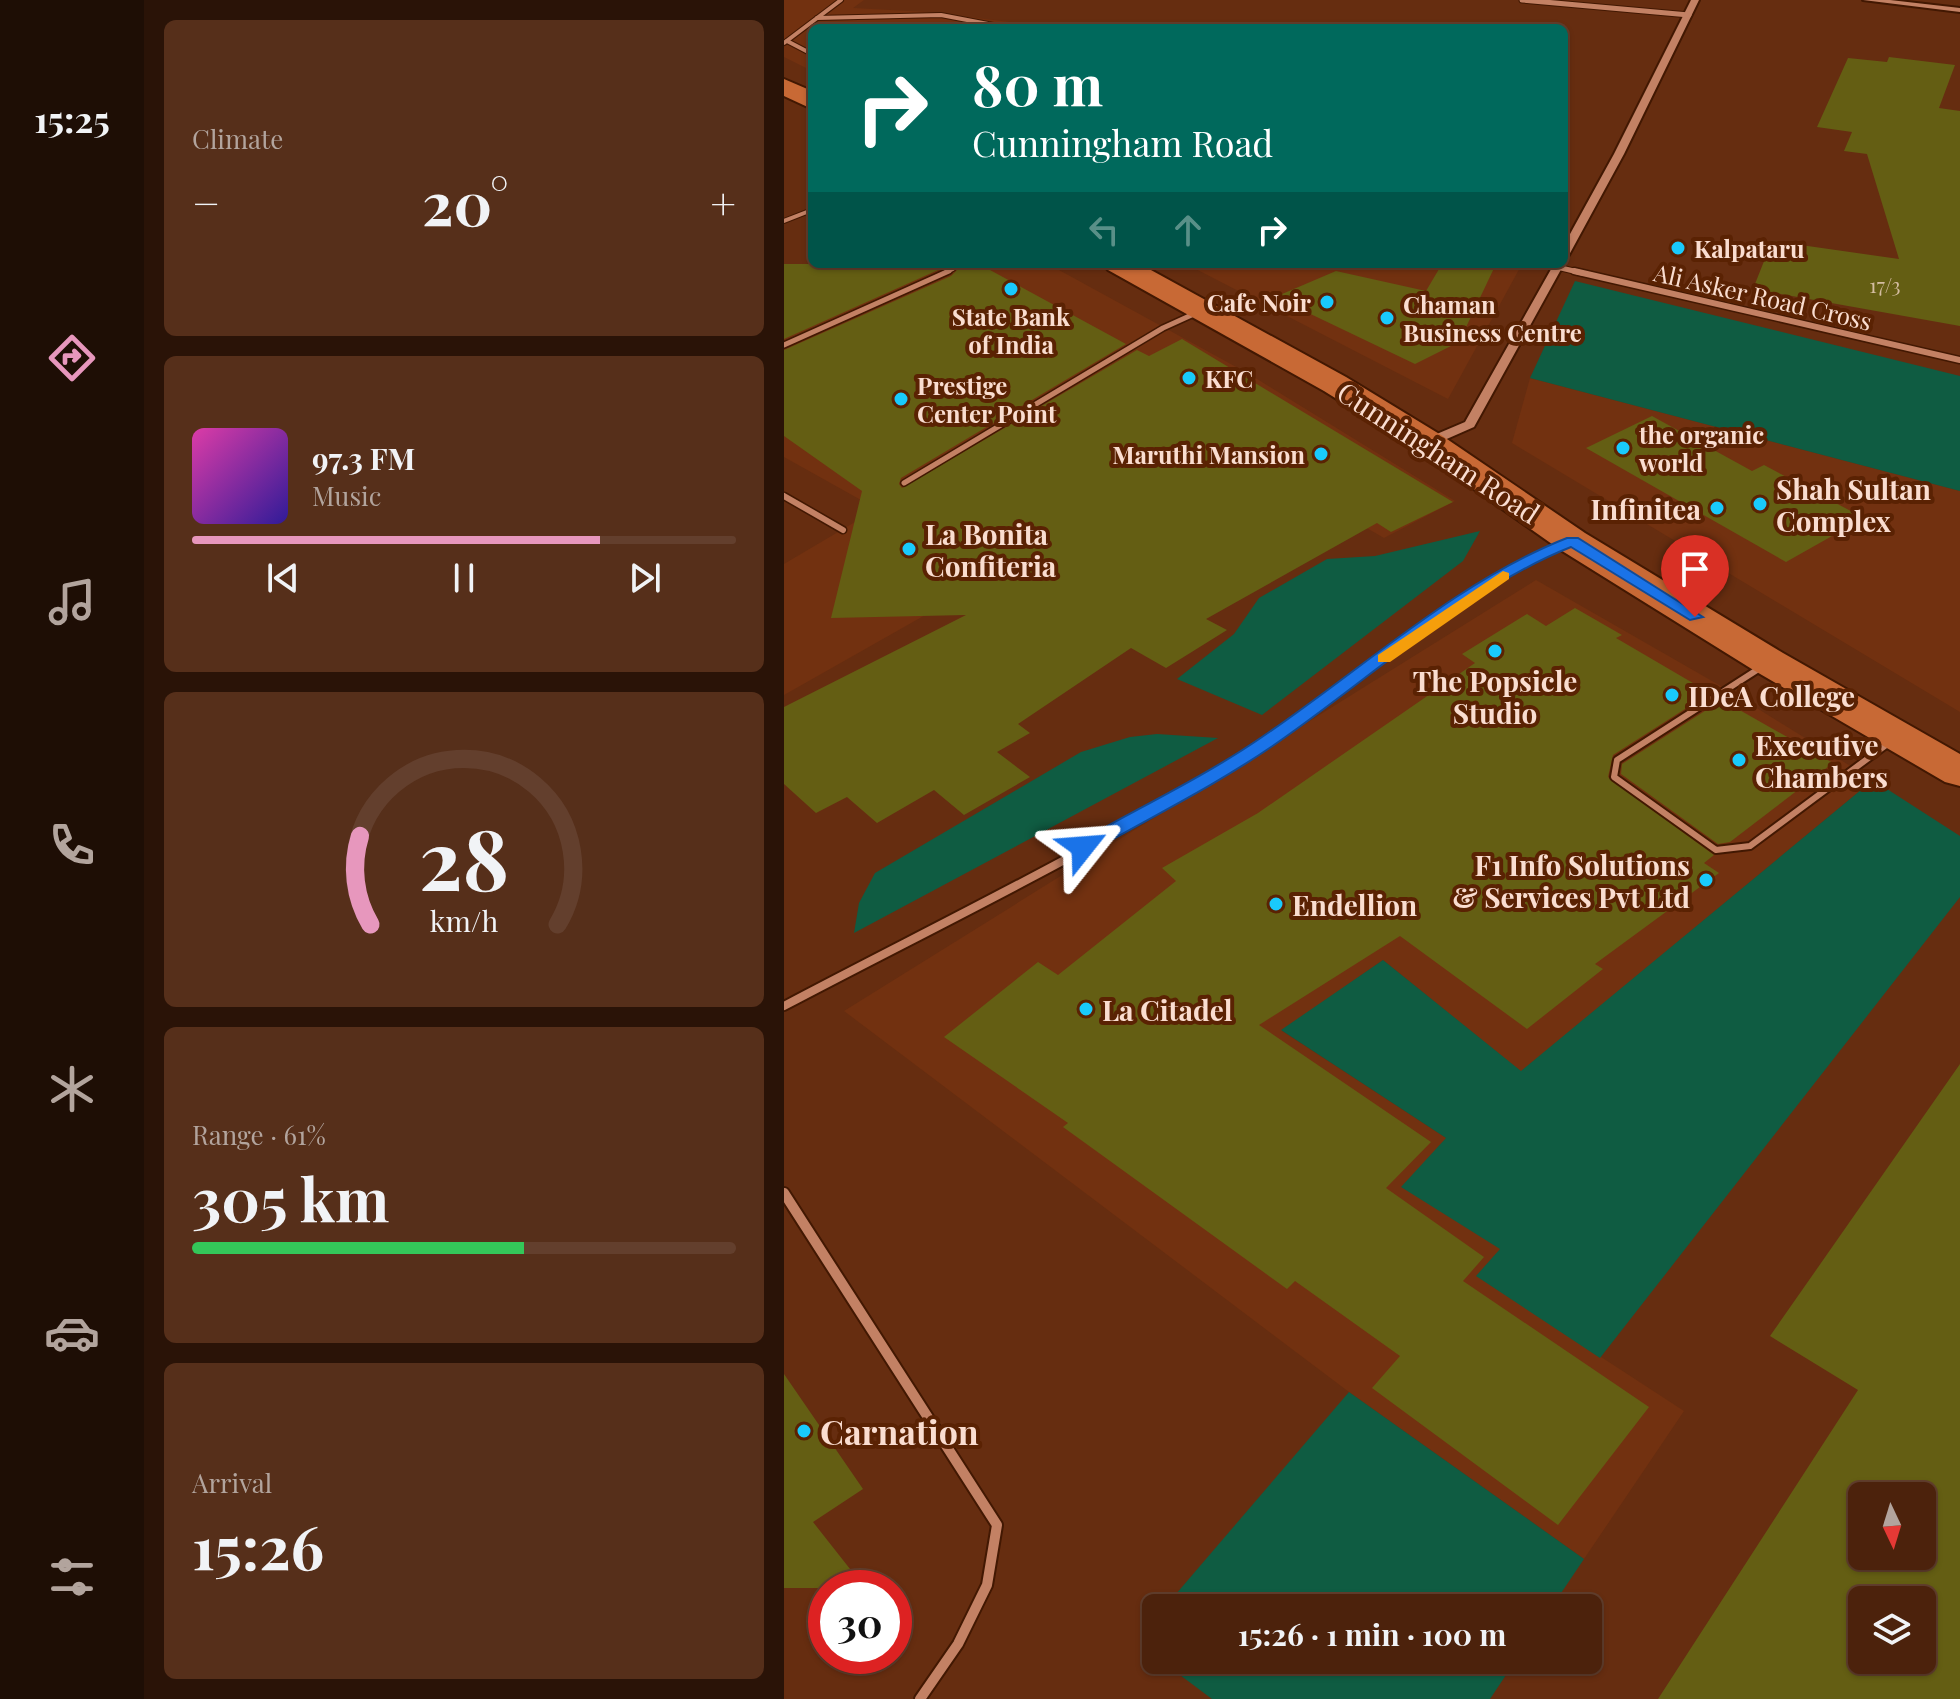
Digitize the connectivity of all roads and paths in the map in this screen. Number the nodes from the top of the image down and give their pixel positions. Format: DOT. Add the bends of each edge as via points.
graph roads {
  1 [pos="841,0"];
  2 [pos="1522,0"];
  3 [pos="1695,0"];
  4 [pos="1867,0"];
  5 [pos="1960,10"];
  6 [pos="1689,15"];
  7 [pos="817,18"];
  8 [pos="809,24"];
  9 [pos="988,24"];
  10 [pos="808,25"];
  11 [pos="786,42"];
  12 [pos="808,52"];
  13 [pos="784,86"];
  14 [pos="808,99"];
  15 [pos="808,212"];
  16 [pos="784,221"];
  17 [pos="1568,247"];
  18 [pos="1125,268"];
  19 [pos="1557,268"];
  20 [pos="1567,268"];
  21 [pos="953,269"];
  22 [pos="1203,310"];
  23 [pos="784,345"];
  24 [pos="1960,360"];
  25 [pos="1429,442"];
  26 [pos="904,483"];
  27 [pos="784,496"];
  28 [pos="843,530"];
  29 [pos="1572,541"];
  30 [pos="1769,662"];
  31 [pos="1895,737"];
  32 [pos="1960,772"];
  33 [pos="784,1006"];
  34 [pos="784,1193"];
  35 [pos="920,1699"];
  1 -- 7 [label="lane"];
  2 -- 6 [label="street"];
  3 -- 6 [label="street"];
  4 -- 5 [label="street"];
  6 -- 17 [label="street"];
  7 -- 8 [label="lane"];
  7 -- 9 [label="lane" via="875,14"];
  10 -- 11 [label="lane"];
  11 -- 12 [label="lane"];
  13 -- 14 [label="main road"];
  15 -- 16 [label="lane"];
  18 -- 22 [label="main road, Cunningham Road"];
  19 -- 25 [label="street" via="1470,424"];
  20 -- 24 [label="street, Ali Asker Road Cross"];
  21 -- 23 [label="lane"];
  22 -- 25 [label="main road, Cunningham Road"];
  22 -- 26 [label="lane" via="1163,328"];
  25 -- 29 [label="main road, Cunningham Road"];
  27 -- 28 [label="street"];
  29 -- 30 [label="main road, Cunningham Road"];
  29 -- 33 [label="street" via="1535,556 1462,602 1250,752 1110,833"];
  30 -- 31 [label="main road, Cunningham Road"];
  30 -- 31 [label="lane" via="1617,760 1614,777 1716,850 1750,846"];
  31 -- 32 [label="main road, Cunningham Road"];
  34 -- 35 [label="street" via="997,1525 987,1585 958,1644"];
}
